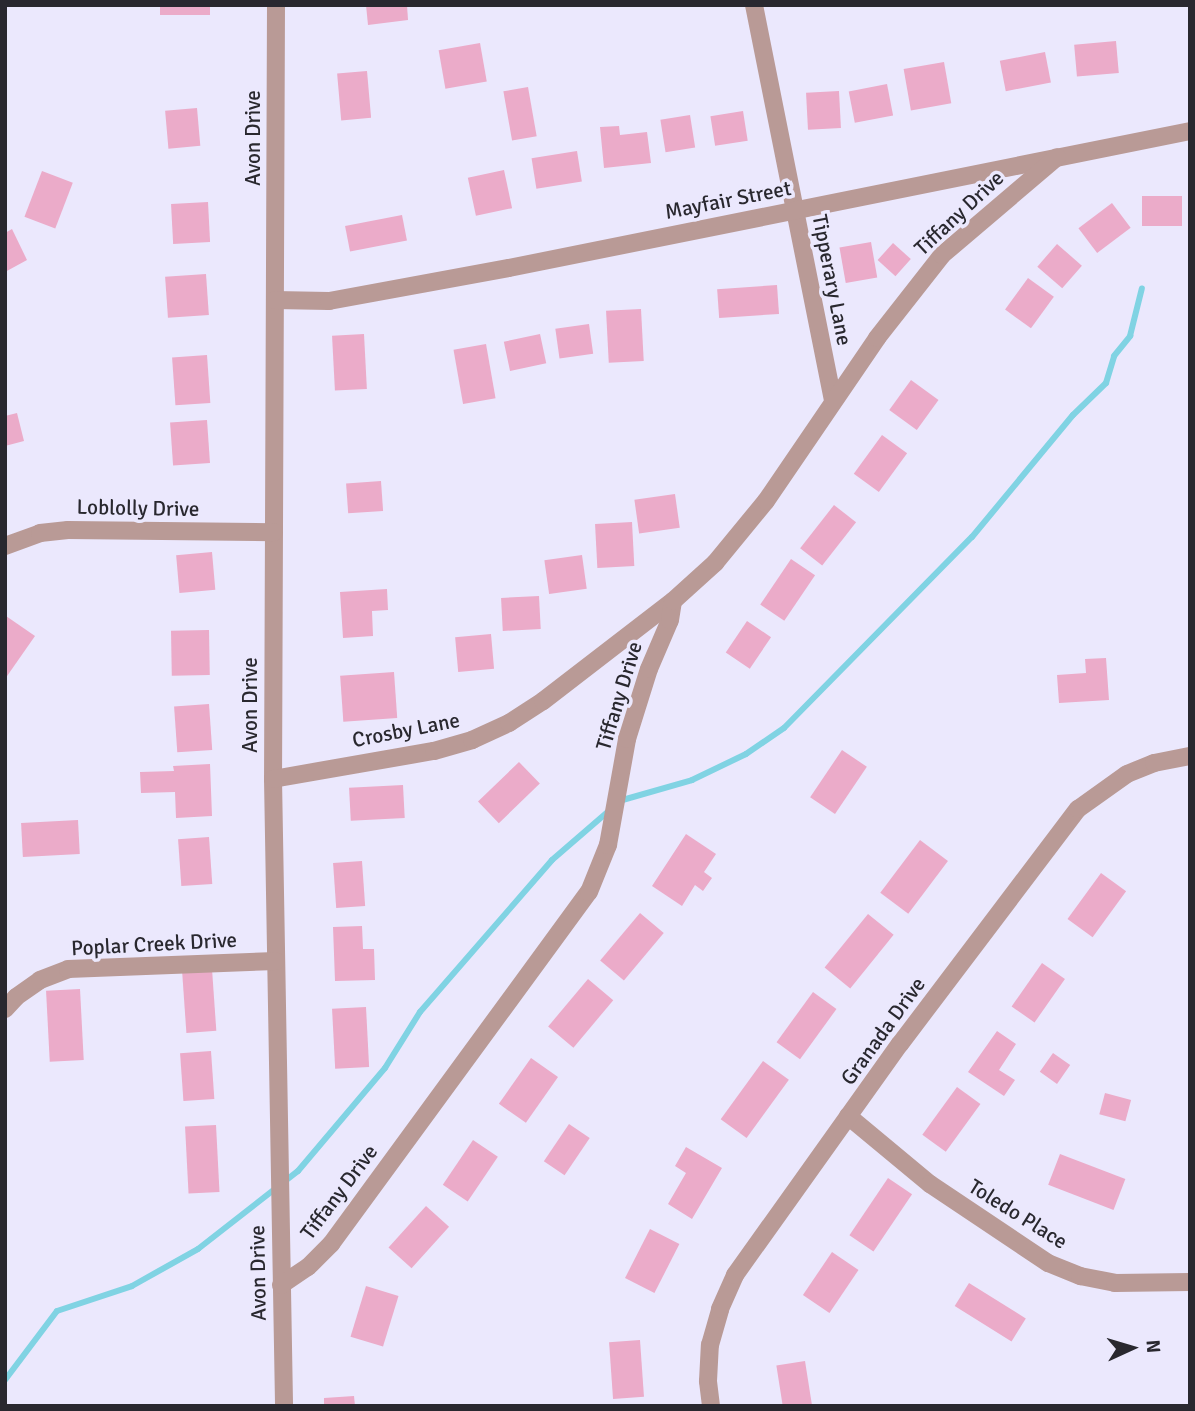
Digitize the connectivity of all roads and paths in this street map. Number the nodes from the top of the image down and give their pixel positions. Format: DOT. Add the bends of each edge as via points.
graph roads {
  1 [pos="276,5"];
  2 [pos="754,5"];
  3 [pos="1190,131"];
  4 [pos="1056,157"];
  5 [pos="795,210"];
  6 [pos="275,300"];
  7 [pos="833,400"];
  8 [pos="274,532"];
  9 [pos="5,546"];
  10 [pos="673,601"];
  11 [pos="1190,756"];
  12 [pos="273,779"];
  13 [pos="276,961"];
  14 [pos="5,1009"];
  15 [pos="849,1116"];
  16 [pos="1190,1282"];
  17 [pos="281,1285"];
  18 [pos="284,1406"];
  19 [pos="711,1406"];
  1 -- 6 [label="street, Avon Drive"];
  2 -- 5 [label="street, Tipperary Lane"];
  3 -- 4 [label="street, Mayfair Street"];
  4 -- 5 [label="street, Mayfair Street"];
  4 -- 7 [label="street, Tiffany Drive" via="942,255"];
  5 -- 6 [label="street, Mayfair Street" via="329,301"];
  5 -- 7 [label="street, Tipperary Lane"];
  6 -- 8 [label="street, Avon Drive"];
  7 -- 10 [label="street, Tiffany Drive" via="766,501 715,563"];
  8 -- 9 [label="street, Loblolly Drive" via="68,530 40,533"];
  8 -- 12 [label="street, Avon Drive"];
  10 -- 12 [label="street, Crosby Lane" via="542,701 472,740"];
  10 -- 17 [label="street, Tiffany Drive" via="627,738 608,845 589,892 331,1244 309,1267"];
  11 -- 15 [label="street, Granada Drive" via="1126,774 1078,809"];
  12 -- 13 [label="street, Avon Drive"];
  13 -- 14 [label="street, Poplar Creek Drive" via="68,970 40,980"];
  13 -- 17 [label="street, Avon Drive"];
  15 -- 16 [label="street, Toledo Place" via="930,1184 1048,1264 1115,1283"];
  15 -- 19 [label="street, Granada Drive" via="735,1275 710,1345"];
  17 -- 18 [label="street, Avon Drive"];
}
